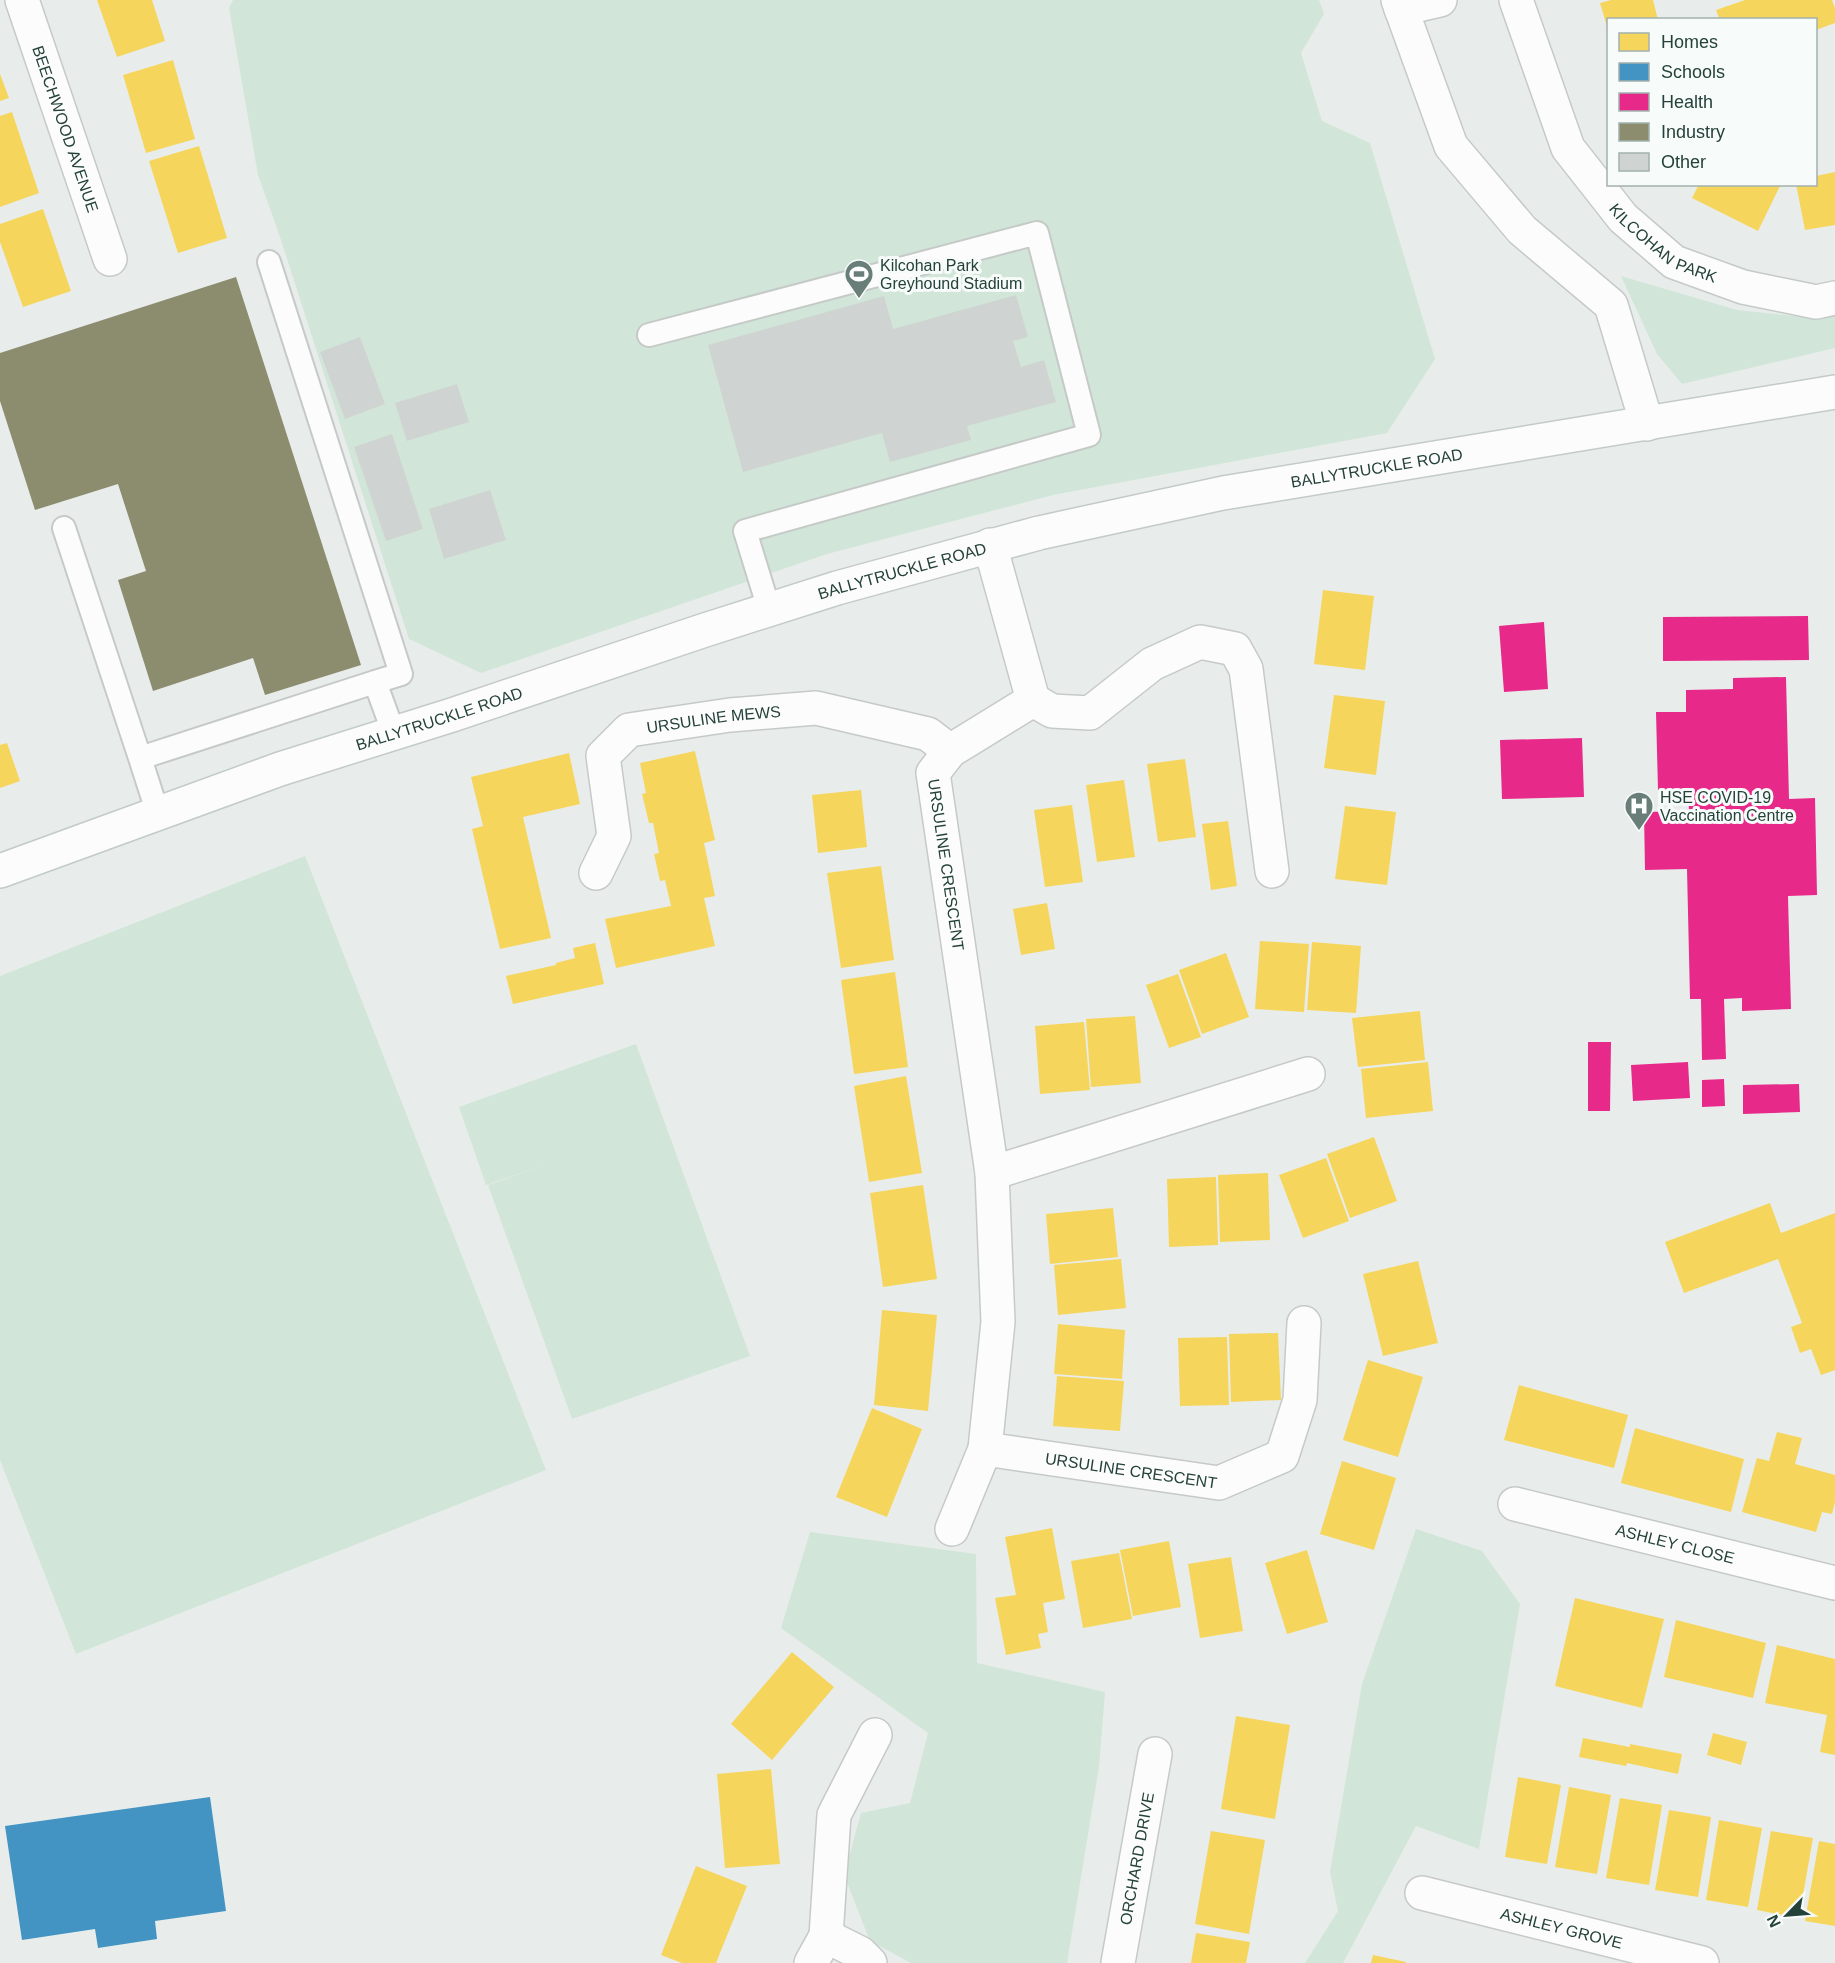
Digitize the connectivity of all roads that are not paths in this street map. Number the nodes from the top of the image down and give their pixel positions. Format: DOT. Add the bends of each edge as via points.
graph roads {
  1 [pos="22,0"];
  2 [pos="1440,0"];
  3 [pos="1516,0"];
  4 [pos="1400,5"];
  5 [pos="110,259"];
  6 [pos="269,262"];
  7 [pos="1835,298"];
  8 [pos="649,336"];
  9 [pos="1835,392"];
  10 [pos="1647,424"];
  11 [pos="64,528"];
  12 [pos="990,545"];
  13 [pos="769,609"];
  14 [pos="375,682"];
  15 [pos="1033,700"];
  16 [pos="393,734"];
  17 [pos="950,751"];
  18 [pos="140,759"];
  19 [pos="158,814"];
  20 [pos="0,871"];
  21 [pos="1272,871"];
  22 [pos="596,873"];
  23 [pos="1308,1074"];
  24 [pos="992,1173"];
  25 [pos="1304,1323"];
  26 [pos="984,1449"];
  27 [pos="1515,1504"];
  28 [pos="952,1529"];
  29 [pos="1835,1582"];
  30 [pos="875,1734"];
  31 [pos="1155,1754"];
  32 [pos="1422,1893"];
  33 [pos="819,1949"];
  34 [pos="870,1963"];
  35 [pos="1118,1963"];
  36 [pos="1702,1963"];
  1 -- 5 [label="street, BEECHWOOD AVENUE"];
  2 -- 4 [label="street"];
  3 -- 7 [label="street, KILCOHAN PARK" via="1568,148 1623,218 1674,262 1743,287 1816,302"];
  4 -- 10 [label="street" via="1451,146 1522,230 1611,305"];
  6 -- 14 [label="lane" via="401,674"];
  8 -- 13 [label="lane" via="1038,233 1089,435 745,531"];
  9 -- 10 [label="street, BALLYTRUCKLE ROAD"];
  10 -- 12 [label="street, BALLYTRUCKLE ROAD" via="1223,493"];
  11 -- 18 [label="lane"];
  12 -- 13 [label="street, BALLYTRUCKLE ROAD"];
  12 -- 15 [label="street"];
  13 -- 16 [label="street, BALLYTRUCKLE ROAD"];
  14 -- 16 [label="lane"];
  14 -- 18 [label="lane"];
  15 -- 17 [label="street, URSULINE CRESCENT"];
  15 -- 21 [label="street" via="1052,711 1090,713 1152,664 1200,642 1235,649 1246,669"];
  16 -- 19 [label="street, BALLYTRUCKLE ROAD" via="280,769"];
  17 -- 22 [label="street, URSULINE MEWS" via="928,734 816,708 730,715 629,730 603,756 614,836"];
  17 -- 24 [label="street, URSULINE CRESCENT" via="933,773"];
  18 -- 19 [label="lane"];
  19 -- 20 [label="street, BALLYTRUCKLE ROAD"];
  23 -- 24 [label="street"];
  24 -- 26 [label="street, URSULINE CRESCENT" via="998,1322"];
  25 -- 26 [label="street, URSULINE CRESCENT" via="1299,1400 1282,1456 1219,1483"];
  26 -- 28 [label="street, URSULINE CRESCENT"];
  27 -- 29 [label="street, ASHLEY CLOSE"];
  30 -- 33 [label="street" via="834,1815"];
  31 -- 35 [label="street, ORCHARD DRIVE"];
  32 -- 36 [label="street, ASHLEY GROVE"];
  33 -- 34 [label="street" via="860,1953"];
}
